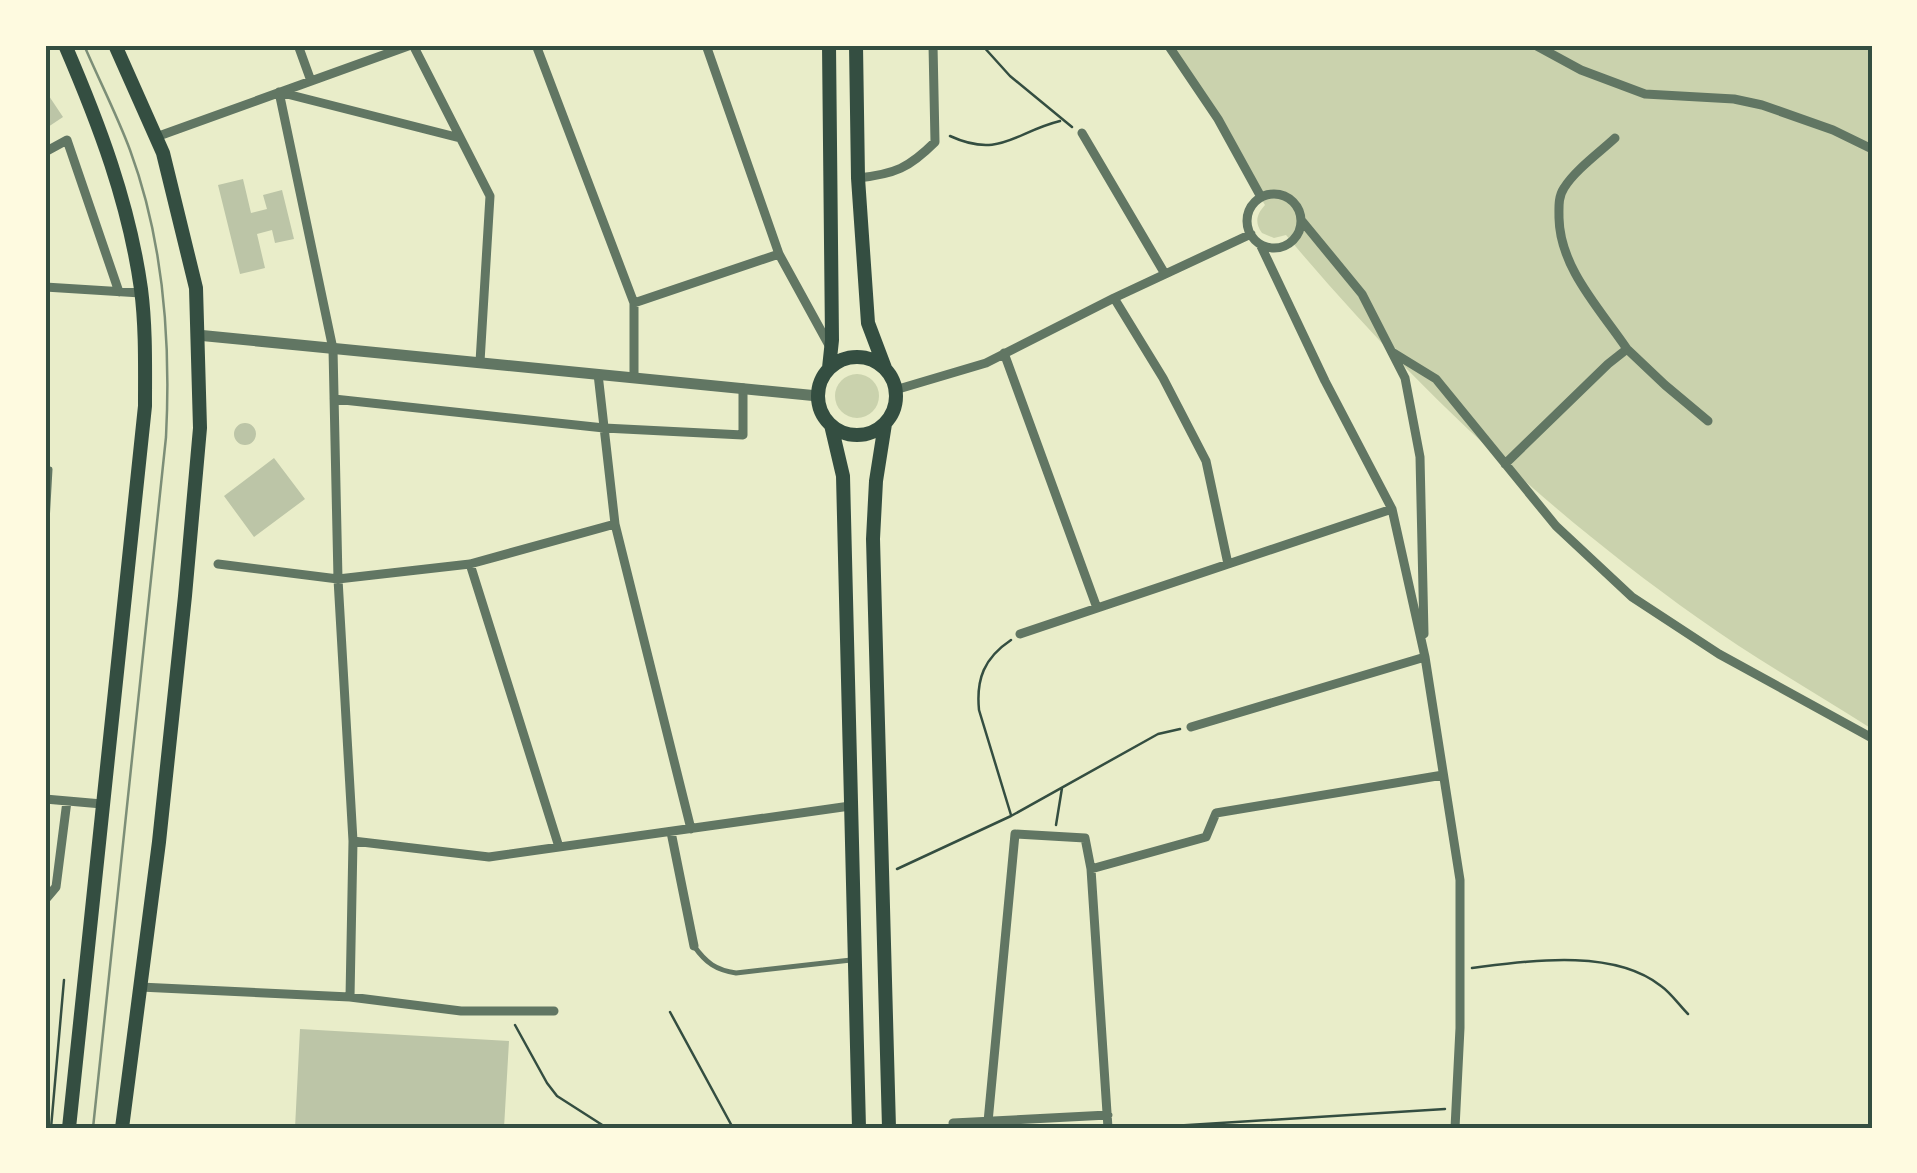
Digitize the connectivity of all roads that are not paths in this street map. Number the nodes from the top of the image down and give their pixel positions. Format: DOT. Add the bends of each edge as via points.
graph roads {
  1 [pos="64,45"];
  2 [pos="115,45"];
  3 [pos="298,45"];
  4 [pos="412,45"];
  5 [pos="536,45"];
  6 [pos="706,45"];
  7 [pos="829,45"];
  8 [pos="856,45"];
  9 [pos="933,45"];
  10 [pos="1168,45"];
  11 [pos="1535,45"];
  12 [pos="311,81"];
  13 [pos="279,92"];
  14 [pos="1082,134"];
  15 [pos="156,136"];
  16 [pos="460,138"];
  17 [pos="1615,138"];
  18 [pos="1872,149"];
  19 [pos="45,152"];
  20 [pos="858,178"];
  21 [pos="1261,197"];
  22 [pos="1302,221"];
  23 [pos="1250,234"];
  24 [pos="1260,244"];
  25 [pos="780,254"];
  26 [pos="1166,274"];
  27 [pos="45,287"];
  28 [pos="119,292"];
  29 [pos="142,293"];
  30 [pos="1114,298"];
  31 [pos="634,303"];
  32 [pos="197,335"];
  33 [pos="333,349"];
  34 [pos="1627,349"];
  35 [pos="831,350"];
  36 [pos="1392,352"];
  37 [pos="1004,353"];
  38 [pos="480,362"];
  39 [pos="829,368"];
  40 [pos="885,368"];
  41 [pos="598,374"];
  42 [pos="634,378"];
  43 [pos="743,388"];
  44 [pos="896,390"];
  45 [pos="818,396"];
  46 [pos="334,399"];
  47 [pos="1708,421"];
  48 [pos="831,424"];
  49 [pos="884,424"];
  50 [pos="604,428"];
  51 [pos="1505,464"];
  52 [pos="50,468"];
  53 [pos="1392,510"];
  54 [pos="614,524"];
  55 [pos="45,558"];
  56 [pos="218,564"];
  57 [pos="470,564"];
  58 [pos="1228,564"];
  59 [pos="338,579"];
  60 [pos="1097,608"];
  61 [pos="1020,634"];
  62 [pos="1425,657"];
  63 [pos="1191,727"];
  64 [pos="1872,738"];
  65 [pos="1443,775"];
  66 [pos="45,799"];
  67 [pos="66,801"];
  68 [pos="102,804"];
  69 [pos="850,806"];
  70 [pos="691,829"];
  71 [pos="671,832"];
  72 [pos="353,841"];
  73 [pos="559,848"];
  74 [pos="1091,869"];
  75 [pos="45,900"];
  76 [pos="694,946"];
  77 [pos="854,960"];
  78 [pos="140,986"];
  79 [pos="350,997"];
  80 [pos="554,1010"];
  81 [pos="1108,1116"];
  82 [pos="988,1122"];
  83 [pos="953,1124"];
  84 [pos="69,1128"];
  85 [pos="122,1128"];
  86 [pos="859,1128"];
  87 [pos="889,1128"];
  88 [pos="1108,1128"];
  89 [pos="1455,1128"];
  1 -- 29 [label="main road" via="116,174"];
  2 -- 15 [label="main road"];
  3 -- 12 [label="street"];
  4 -- 12 [label="street"];
  4 -- 16 [label="street"];
  5 -- 31 [label="street"];
  6 -- 25 [label="street"];
  7 -- 35 [label="main road"];
  8 -- 20 [label="main road"];
  9 -- 20 [label="street" via="935,142 914,163"];
  10 -- 21 [label="street"];
  11 -- 18 [label="street" via="1645,94 1762,104"];
  12 -- 13 [label="street"];
  13 -- 15 [label="street"];
  13 -- 16 [label="street"];
  13 -- 33 [label="street"];
  14 -- 26 [label="street"];
  15 -- 32 [label="main road" via="196,288"];
  16 -- 38 [label="street" via="490,196"];
  17 -- 34 [label="street" via="1565,186 1559,227 1569,264"];
  19 -- 28 [label="street" via="68,140"];
  20 -- 40 [label="main road" via="868,323"];
  21 -- 22 [label="street" via="1288,197"];
  21 -- 23 [label="street" via="1248,213"];
  22 -- 24 [label="street" via="1288,244"];
  22 -- 36 [label="street" via="1362,294"];
  23 -- 24 [label="street"];
  23 -- 26 [label="street"];
  24 -- 53 [label="street"];
  25 -- 31 [label="street"];
  25 -- 35 [label="street"];
  26 -- 30 [label="street"];
  27 -- 28 [label="street"];
  28 -- 29 [label="street"];
  29 -- 68 [label="main road" via="145,406"];
  30 -- 37 [label="street"];
  30 -- 58 [label="street" via="1206,461"];
  31 -- 42 [label="street"];
  32 -- 33 [label="street"];
  32 -- 78 [label="main road" via="200,428"];
  33 -- 38 [label="street"];
  33 -- 46 [label="street"];
  34 -- 47 [label="street"];
  34 -- 51 [label="street"];
  35 -- 39 [label="main road"];
  36 -- 51 [label="street" via="1436,378"];
  36 -- 62 [label="street" via="1405,378 1420,457"];
  37 -- 44 [label="street"];
  37 -- 60 [label="street"];
  38 -- 41 [label="street"];
  39 -- 40 [label="main road" via="857,356"];
  39 -- 45 [label="main road"];
  40 -- 44 [label="main road"];
  41 -- 42 [label="street"];
  41 -- 50 [label="street"];
  42 -- 43 [label="street"];
  43 -- 45 [label="street"];
  43 -- 50 [label="street" via="743,435"];
  44 -- 49 [label="main road"];
  45 -- 48 [label="main road"];
  46 -- 50 [label="street"];
  46 -- 59 [label="street"];
  48 -- 49 [label="main road" via="857,435"];
  48 -- 69 [label="main road" via="842,476"];
  49 -- 87 [label="main road" via="873,539"];
  50 -- 54 [label="street"];
  51 -- 64 [label="street" via="1556,526 1632,597 1718,654"];
  52 -- 55 [label="lane"];
  53 -- 58 [label="street"];
  53 -- 62 [label="street"];
  54 -- 57 [label="street"];
  54 -- 70 [label="street"];
  56 -- 59 [label="street"];
  57 -- 59 [label="street"];
  57 -- 73 [label="street"];
  58 -- 60 [label="street"];
  59 -- 72 [label="street"];
  60 -- 61 [label="street"];
  62 -- 63 [label="street"];
  62 -- 65 [label="street"];
  65 -- 74 [label="street" via="1216,812 1206,836"];
  65 -- 89 [label="street" via="1460,880"];
  66 -- 67 [label="street"];
  67 -- 68 [label="street"];
  67 -- 75 [label="street" via="57,881"];
  68 -- 84 [label="main road"];
  69 -- 70 [label="street"];
  69 -- 77 [label="main road"];
  70 -- 71 [label="street"];
  71 -- 73 [label="street"];
  71 -- 76 [label="street"];
  72 -- 73 [label="street" via="489,857"];
  72 -- 79 [label="street"];
  74 -- 81 [label="street"];
  74 -- 82 [label="street" via="1085,838 1015,834"];
  76 -- 77 [label="lane" via="706,962 736,973"];
  77 -- 86 [label="main road"];
  78 -- 79 [label="street"];
  78 -- 85 [label="main road"];
  79 -- 80 [label="street" via="461,1012"];
  81 -- 82 [label="street"];
  81 -- 88 [label="street"];
  82 -- 83 [label="street"];
}
